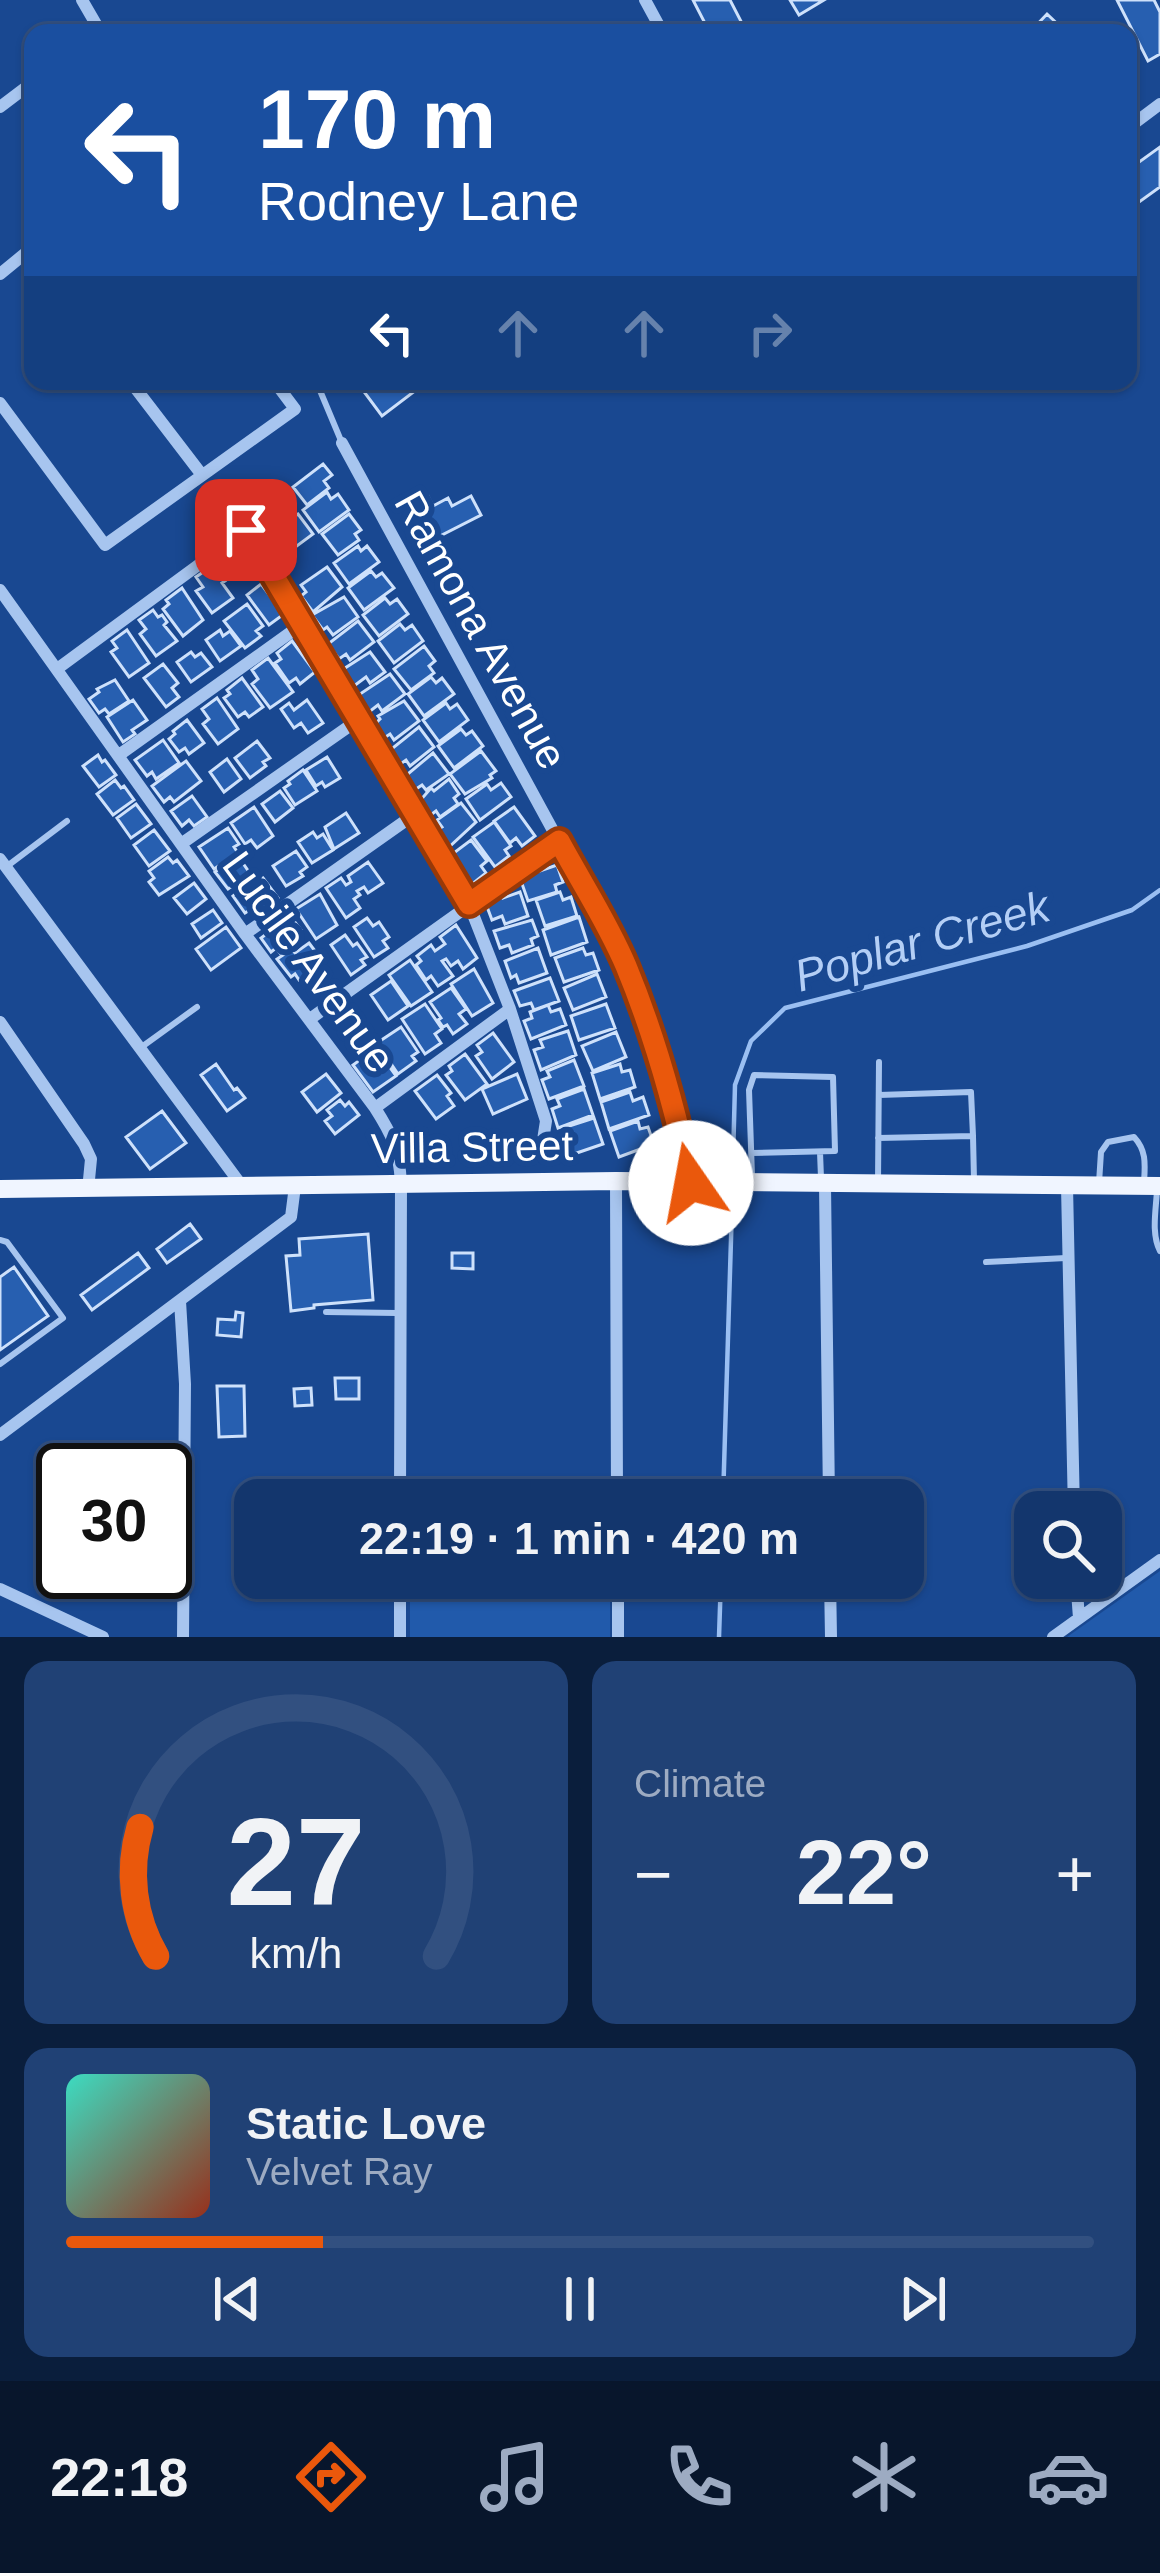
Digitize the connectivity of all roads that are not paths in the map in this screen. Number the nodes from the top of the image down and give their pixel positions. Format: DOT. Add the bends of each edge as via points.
graph roads {
  1 [pos="24,89"];
  2 [pos="0,107"];
  3 [pos="137,390"];
  4 [pos="281,390"];
  5 [pos="320,390"];
  6 [pos="0,403"];
  7 [pos="342,443"];
  8 [pos="202,476"];
  9 [pos="0,590"];
  10 [pos="301,625"];
  11 [pos="56,669"];
  12 [pos="358,720"];
  13 [pos="119,755"];
  14 [pos="415,814"];
  15 [pos="67,821"];
  16 [pos="559,841"];
  17 [pos="181,844"];
  18 [pos="3,863"];
  19 [pos="469,904"];
  20 [pos="245,934"];
  21 [pos="197,1007"];
  22 [pos="510,1009"];
  23 [pos="310,1019"];
  24 [pos="0,1022"];
  25 [pos="140,1048"];
  26 [pos="879,1062"];
  27 [pos="879,1095"];
  28 [pos="375,1108"];
  29 [pos="973,1136"];
  30 [pos="878,1138"];
  31 [pos="543,1140"];
  32 [pos="820,1152"];
  33 [pos="752,1153"];
  34 [pos="616,1181"];
  35 [pos="691,1183"];
  36 [pos="401,1184"];
  37 [pos="752,1184"];
  38 [pos="823,1185"];
  39 [pos="878,1185"];
  40 [pos="295,1186"];
  41 [pos="974,1186"];
  42 [pos="1067,1186"];
  43 [pos="1099,1186"];
  44 [pos="1154,1186"];
  45 [pos="243,1187"];
  46 [pos="0,1190"];
  47 [pos="88,1190"];
  48 [pos="3,1241"];
  49 [pos="1160,1251"];
  50 [pos="1070,1258"];
  51 [pos="986,1262"];
  52 [pos="180,1301"];
  53 [pos="326,1312"];
  54 [pos="401,1314"];
  55 [pos="0,1364"];
  56 [pos="0,1435"];
  57 [pos="400,1479"];
  58 [pos="617,1479"];
  59 [pos="829,1479"];
  60 [pos="1074,1491"];
  61 [pos="1160,1560"];
  62 [pos="0,1589"];
  63 [pos="400,1599"];
  64 [pos="618,1599"];
  65 [pos="830,1599"];
  66 [pos="1078,1599"];
  67 [pos="1079,1618"];
  68 [pos="103,1637"];
  69 [pos="183,1637"];
  70 [pos="400,1637"];
  71 [pos="618,1637"];
  72 [pos="831,1637"];
  73 [pos="1053,1637"];
  1 -- 2 [label="street"];
  3 -- 8 [label="street"];
  4 -- 8 [label="street" via="295,409"];
  5 -- 7 [label="lane"];
  6 -- 8 [label="street" via="105,545"];
  7 -- 16 [label="street, Ramona Avenue"];
  9 -- 11 [label="street, Lucile Avenue"];
  10 -- 11 [label="street" via="246,530"];
  10 -- 12 [label="street"];
  10 -- 13 [label="street"];
  11 -- 13 [label="street, Lucile Avenue"];
  12 -- 14 [label="street"];
  12 -- 17 [label="street"];
  13 -- 17 [label="street, Lucile Avenue"];
  14 -- 19 [label="street"];
  14 -- 20 [label="street"];
  15 -- 18 [label="lane"];
  16 -- 19 [label="street"];
  16 -- 35 [label="street, Ramona Avenue" via="632,981"];
  17 -- 20 [label="street, Lucile Avenue"];
  18 -- 25 [label="street"];
  19 -- 22 [label="street"];
  19 -- 23 [label="street"];
  20 -- 23 [label="street, Lucile Avenue"];
  21 -- 25 [label="lane"];
  22 -- 28 [label="street"];
  22 -- 31 [label="street" via="546,1121"];
  23 -- 28 [label="street, Lucile Avenue"];
  24 -- 47 [label="street" via="84,1144"];
  25 -- 45 [label="street"];
  26 -- 27 [label="lane"];
  27 -- 29 [label="lane" via="971,1092"];
  27 -- 30 [label="lane"];
  28 -- 36 [label="street, Lucile Avenue" via="399,1152"];
  29 -- 30 [label="lane"];
  29 -- 41 [label="lane"];
  30 -- 39 [label="lane"];
  32 -- 33 [label="lane"];
  32 -- 33 [label="lane" via="835,1151 833,1077 754,1076"];
  32 -- 38 [label="lane"];
  33 -- 37 [label="lane"];
  34 -- 35 [label="main road, Villa Street"];
  34 -- 36 [label="main road, Villa Street"];
  34 -- 58 [label="street"];
  35 -- 37 [label="main road, Villa Street"];
  36 -- 40 [label="main road, Villa Street"];
  36 -- 54 [label="street, Lucile Avenue"];
  37 -- 38 [label="main road, Villa Street"];
  38 -- 39 [label="main road, Villa Street"];
  38 -- 59 [label="street"];
  39 -- 41 [label="main road, Villa Street"];
  40 -- 45 [label="main road, Villa Street"];
  40 -- 52 [label="street" via="291,1217"];
  41 -- 42 [label="main road, Villa Street"];
  42 -- 43 [label="main road, Villa Street"];
  42 -- 50 [label="street"];
  43 -- 44 [label="main road, Villa Street"];
  43 -- 44 [label="lane" via="1108,1142 1134,1137"];
  44 -- 49 [label="lane"];
  45 -- 47 [label="main road, Villa Street"];
  46 -- 47 [label="main road, Villa Street"];
  48 -- 55 [label="lane" via="63,1318"];
  50 -- 51 [label="lane"];
  50 -- 60 [label="street"];
  52 -- 56 [label="street"];
  52 -- 69 [label="street"];
  53 -- 54 [label="lane"];
  54 -- 57 [label="street, Lucile Avenue"];
  61 -- 67 [label="street"];
  62 -- 68 [label="street"];
  63 -- 70 [label="street"];
  64 -- 71 [label="street"];
  65 -- 72 [label="street"];
  66 -- 67 [label="street"];
  67 -- 73 [label="street"];
}
